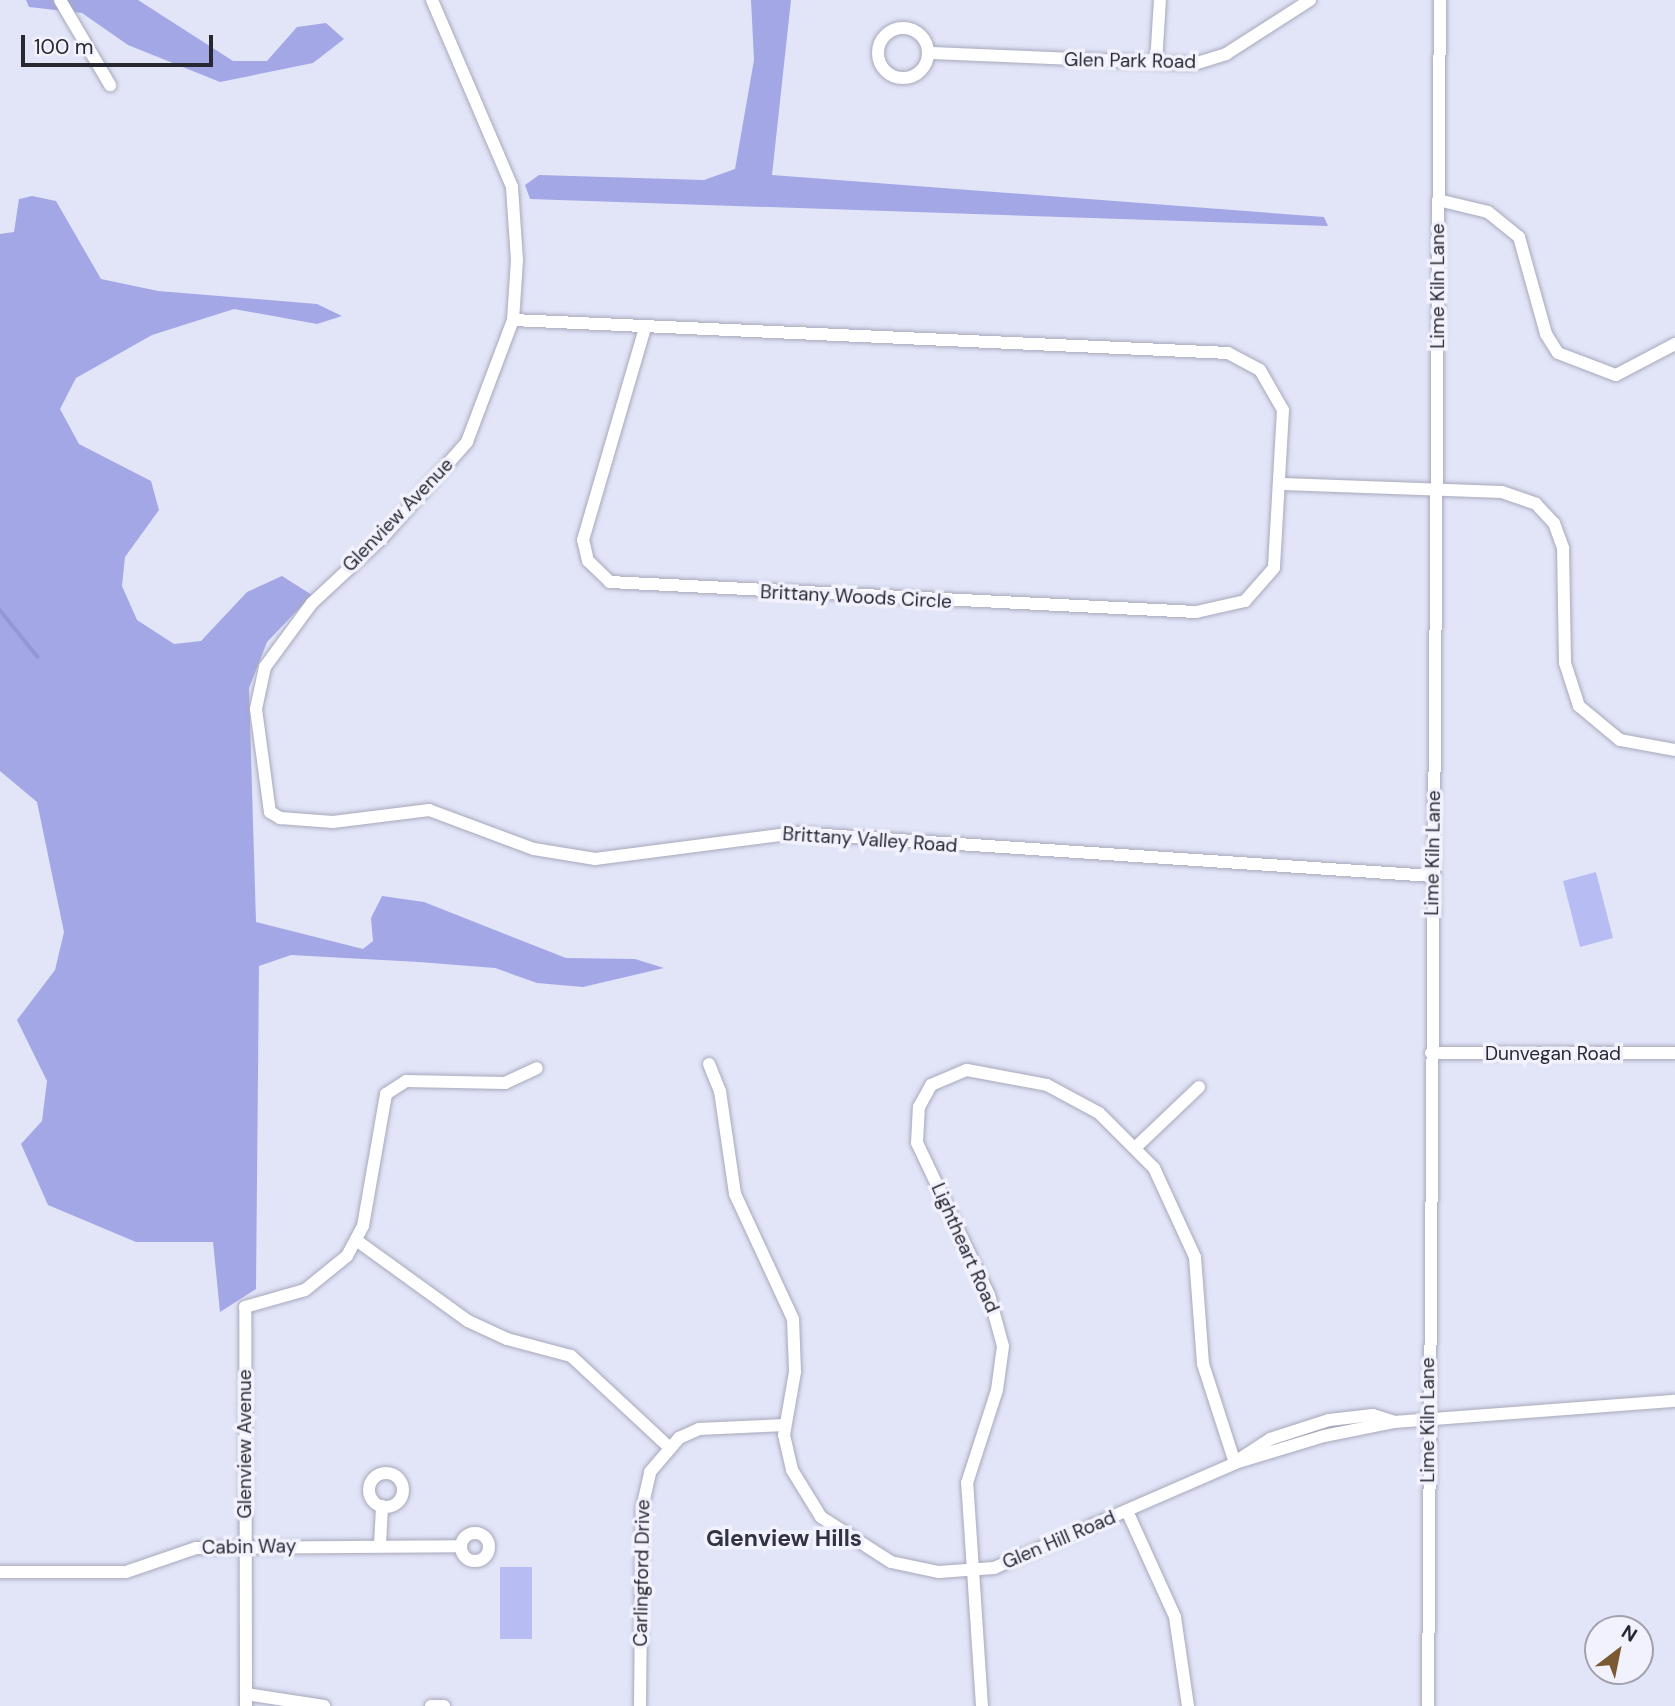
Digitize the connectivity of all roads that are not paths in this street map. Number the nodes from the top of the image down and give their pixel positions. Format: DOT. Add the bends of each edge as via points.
graph roads {
  1 [pos="60,0"];
  2 [pos="432,0"];
  3 [pos="1160,0"];
  4 [pos="1310,0"];
  5 [pos="1440,0"];
  6 [pos="932,53"];
  7 [pos="1156,63"];
  8 [pos="110,85"];
  9 [pos="1438,200"];
  10 [pos="513,320"];
  11 [pos="645,328"];
  12 [pos="1675,344"];
  13 [pos="1283,484"];
  14 [pos="1436,490"];
  15 [pos="1675,750"];
  16 [pos="276,817"];
  17 [pos="1433,876"];
  18 [pos="1431,1053"];
  19 [pos="1675,1053"];
  20 [pos="709,1064"];
  21 [pos="537,1068"];
  22 [pos="1199,1087"];
  23 [pos="1136,1147"];
  24 [pos="356,1240"];
  25 [pos="1675,1401"];
  26 [pos="1346,1417"];
  27 [pos="1427,1420"];
  28 [pos="1394,1422"];
  29 [pos="785,1425"];
  30 [pos="1349,1431"];
  31 [pos="1290,1439"];
  32 [pos="669,1447"];
  33 [pos="1235,1463"];
  34 [pos="382,1506"];
  35 [pos="1127,1511"];
  36 [pos="380,1545"];
  37 [pos="461,1546"];
  38 [pos="246,1547"];
  39 [pos="972,1571"];
  40 [pos="0,1572"];
  41 [pos="246,1700"];
  42 [pos="324,1706"];
  43 [pos="431,1706"];
  44 [pos="444,1706"];
  45 [pos="640,1706"];
  46 [pos="982,1706"];
  47 [pos="1188,1706"];
  48 [pos="1428,1706"];
  1 -- 8 [label="street"];
  2 -- 10 [label="street, Glenview Avenue" via="512,187 517,260"];
  3 -- 7 [label="street"];
  4 -- 7 [label="street, Glen Park Road" via="1226,54 1194,64"];
  5 -- 9 [label="street, Lime Kiln Lane"];
  6 -- 6 [label="street" via="920,33 898,29 879,47 876,61 897,77 923,66"];
  6 -- 7 [label="street, Glen Park Road"];
  9 -- 12 [label="street" via="1489,212 1519,237 1546,334 1558,353 1616,375"];
  9 -- 14 [label="street, Lime Kiln Lane"];
  10 -- 11 [label="street, Brittany Woods Circle"];
  10 -- 16 [label="street, Glenview Avenue" via="467,442 382,538 312,603 265,667 256,709 264,797"];
  11 -- 13 [label="street, Brittany Woods Circle" via="1228,353 1252,364 1275,388 1284,419"];
  11 -- 13 [label="street, Brittany Woods Circle" via="583,540 596,570 626,587 1220,611 1253,595 1274,568"];
  13 -- 14 [label="street"];
  14 -- 15 [label="street" via="1511,494 1549,516 1563,548 1565,663 1574,696 1599,727 1620,740"];
  14 -- 17 [label="street, Lime Kiln Lane"];
  16 -- 17 [label="street, Brittany Valley Road" via="333,822 429,810 534,849 595,859 795,833"];
  17 -- 18 [label="street, Lime Kiln Lane"];
  18 -- 19 [label="street, Dunvegan Road"];
  18 -- 27 [label="street, Lime Kiln Lane"];
  20 -- 29 [label="street" via="720,1091 735,1194 793,1319 795,1372"];
  21 -- 24 [label="street" via="505,1083 406,1081 392,1089 381,1103"];
  22 -- 23 [label="street"];
  23 -- 33 [label="street" via="1187,1230 1199,1281 1203,1364"];
  23 -- 39 [label="street, Lightheart Road" via="1089,1107 1021,1077 967,1070 931,1085 919,1107 918,1143 989,1294 1003,1346 997,1390 967,1483"];
  24 -- 32 [label="street" via="468,1321 507,1339 570,1356"];
  24 -- 38 [label="street, Glenview Avenue" via="317,1283 245,1307"];
  25 -- 27 [label="street, Glen Hill Road"];
  26 -- 28 [label="street, Glen Hill Road" via="1373,1415"];
  26 -- 30 [label="street"];
  26 -- 31 [label="street, Glen Hill Road"];
  27 -- 28 [label="street, Glen Hill Road"];
  27 -- 48 [label="street, Lime Kiln Lane"];
  28 -- 30 [label="street, Glen Hill Road"];
  29 -- 32 [label="street" via="709,1427"];
  29 -- 39 [label="street, Glen Hill Road" via="797,1481 843,1536 913,1569"];
  30 -- 31 [label="street, Glen Hill Road"];
  31 -- 33 [label="street, Glen Hill Road"];
  32 -- 45 [label="street, Carlingford Drive" via="650,1472 642,1508"];
  33 -- 35 [label="street, Glen Hill Road"];
  34 -- 36 [label="street"];
  35 -- 39 [label="street, Glen Hill Road" via="1008,1564"];
  35 -- 47 [label="street" via="1175,1617"];
  36 -- 37 [label="street, Cabin Way"];
  36 -- 38 [label="street, Cabin Way"];
  38 -- 40 [label="street, Cabin Way" via="196,1548 126,1572"];
  38 -- 41 [label="street, Glenview Avenue"];
  39 -- 46 [label="street, Lightheart Road"];
  41 -- 42 [label="street"];
  43 -- 44 [label="street"];
}
